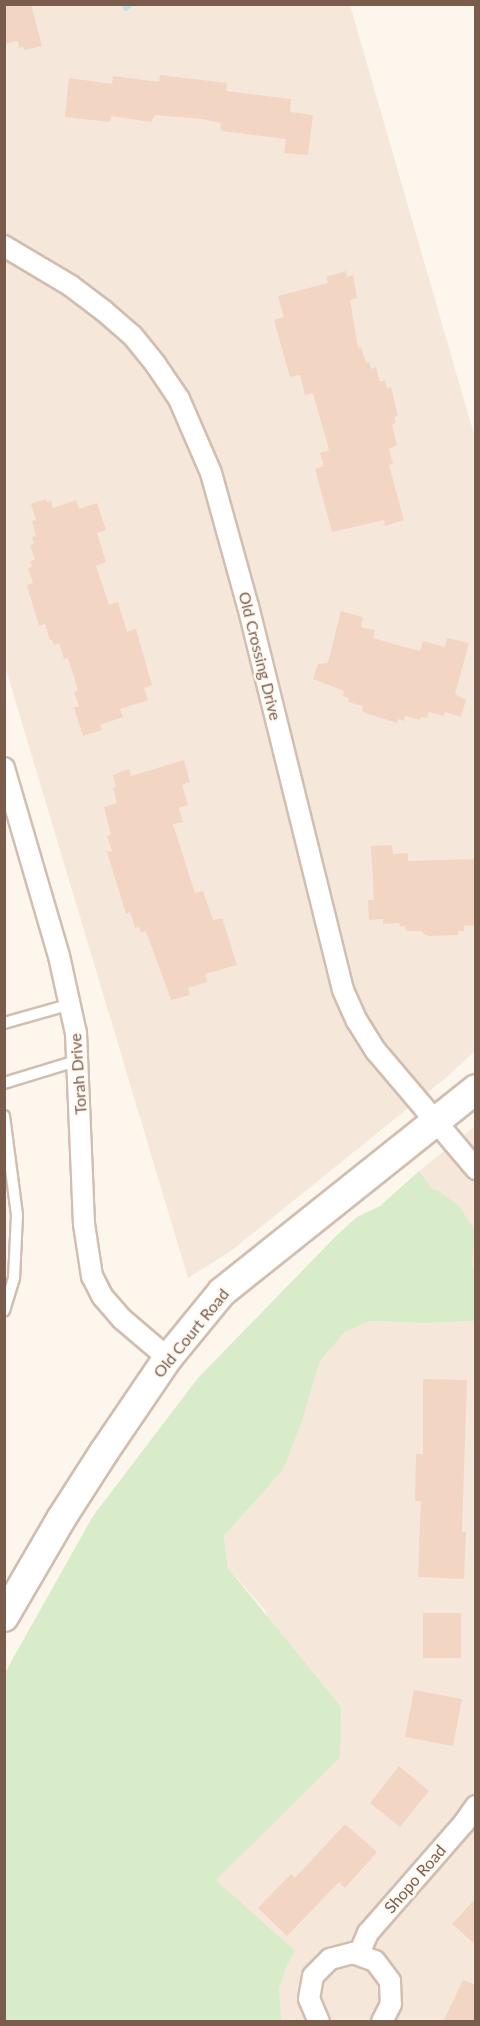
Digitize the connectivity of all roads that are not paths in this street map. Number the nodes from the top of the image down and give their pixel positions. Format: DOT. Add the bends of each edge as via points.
graph roads {
  1 [pos="4,246"];
  2 [pos="4,768"];
  3 [pos="71,1004"];
  4 [pos="4,1023"];
  5 [pos="79,1060"];
  6 [pos="4,1083"];
  7 [pos="476,1089"];
  8 [pos="4,1116"];
  9 [pos="436,1120"];
  10 [pos="476,1169"];
  11 [pos="4,1310"];
  12 [pos="168,1358"];
  13 [pos="4,1617"];
  14 [pos="476,1806"];
  15 [pos="359,1954"];
  16 [pos="319,2022"];
  17 [pos="382,2022"];
  1 -- 9 [label="street, Old Crossing Drive" via="71,286 118,323 156,365 179,399 211,473 248,606 343,990 376,1051"];
  2 -- 3 [label="street, Torah Drive"];
  3 -- 4 [label="lane"];
  3 -- 5 [label="street, Torah Drive"];
  5 -- 6 [label="lane"];
  5 -- 12 [label="street, Torah Drive" via="84,1224 92,1276 102,1296 122,1319"];
  7 -- 9 [label="main road, Old Court Road"];
  8 -- 11 [label="lane" via="17,1215 14,1278"];
  9 -- 10 [label="street"];
  9 -- 12 [label="main road, Old Court Road" via="235,1280"];
  12 -- 13 [label="main road, Old Court Road" via="67,1509"];
  14 -- 15 [label="street, Shopo Road" via="368,1933"];
  15 -- 16 [label="street" via="335,1956 313,1976 309,1999"];
  15 -- 17 [label="street" via="375,1961 390,1981 391,2004"];
}
